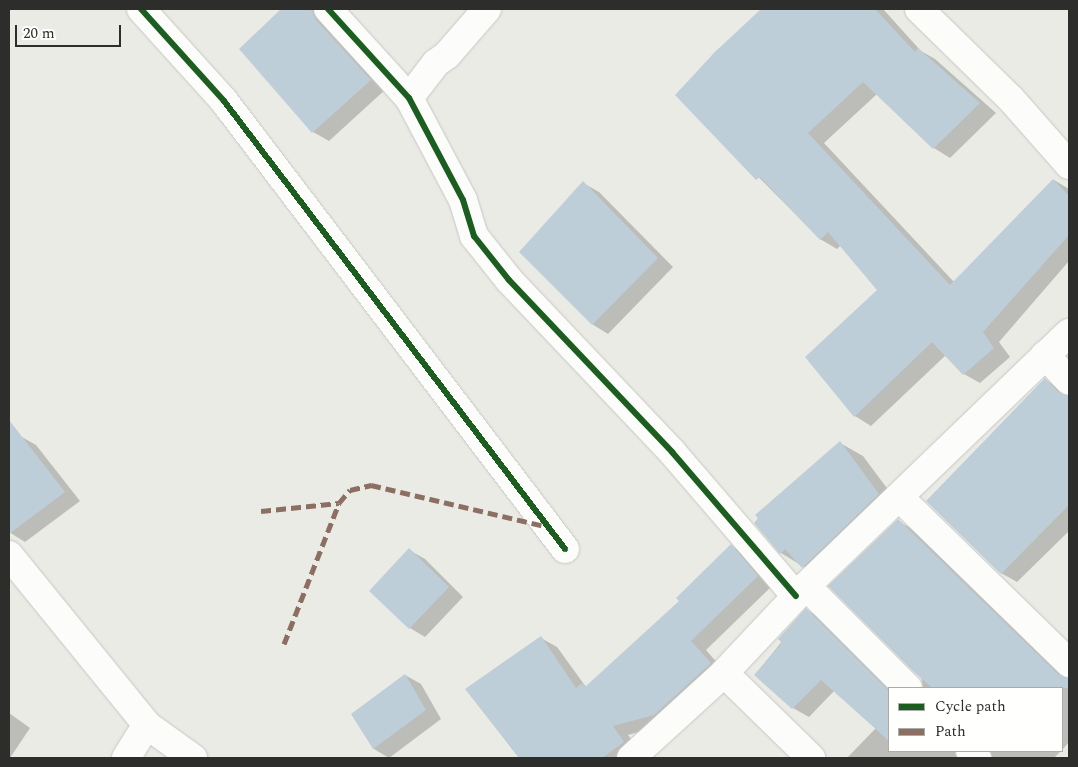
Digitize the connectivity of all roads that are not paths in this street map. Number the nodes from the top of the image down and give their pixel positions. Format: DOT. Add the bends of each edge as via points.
graph roads {
  1 [pos="141,9"];
  2 [pos="328,9"];
  3 [pos="487,9"];
  4 [pos="919,9"];
  5 [pos="409,98"];
  6 [pos="1069,166"];
  7 [pos="1069,333"];
  8 [pos="1045,355"];
  9 [pos="1069,381"];
  10 [pos="899,497"];
  11 [pos="564,550"];
  12 [pos="9,555"];
  13 [pos="801,591"];
  14 [pos="1069,663"];
  15 [pos="724,673"];
  16 [pos="907,687"];
  17 [pos="148,725"];
  18 [pos="126,758"];
  19 [pos="193,758"];
  20 [pos="631,758"];
  21 [pos="812,758"];
  1 -- 11 [label="street" via="224,101"];
  2 -- 5 [label="street"];
  3 -- 5 [label="street" via="447,55 436,63"];
  4 -- 6 [label="street" via="1012,99"];
  5 -- 13 [label="street" via="463,200 474,236 509,280"];
  7 -- 8 [label="street"];
  8 -- 9 [label="street"];
  8 -- 10 [label="street"];
  10 -- 13 [label="street"];
  10 -- 14 [label="street"];
  12 -- 17 [label="street"];
  13 -- 15 [label="street"];
  13 -- 16 [label="street"];
  15 -- 20 [label="street"];
  15 -- 21 [label="street"];
  17 -- 18 [label="street"];
  17 -- 19 [label="street"];
}
